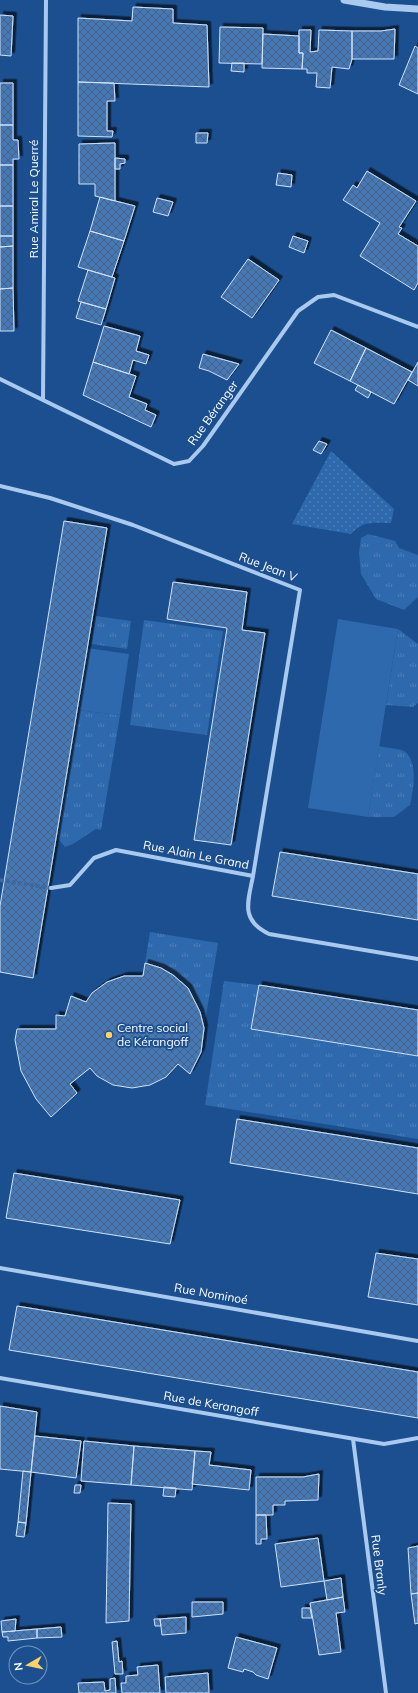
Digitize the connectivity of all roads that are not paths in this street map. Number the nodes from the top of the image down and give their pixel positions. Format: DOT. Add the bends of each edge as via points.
graph roads {
  1 [pos="46,0"];
  2 [pos="344,0"];
  3 [pos="418,9"];
  4 [pos="418,327"];
  5 [pos="0,379"];
  6 [pos="43,399"];
  7 [pos="0,486"];
  8 [pos="253,876"];
  9 [pos="51,888"];
  10 [pos="418,959"];
  11 [pos="0,1268"];
  12 [pos="418,1341"];
  13 [pos="0,1378"];
  14 [pos="418,1438"];
  15 [pos="353,1439"];
  16 [pos="386,1693"];
  1 -- 6 [label="street, Rue Amiral Le Querré"];
  2 -- 3 [label="street"];
  4 -- 6 [label="street, Rue Béranger" via="334,295 318,296 298,311 203,446 189,461 174,464"];
  5 -- 6 [label="street, Rue Béranger"];
  7 -- 8 [label="street, Rue Jean V" via="50,498 134,525 300,590"];
  8 -- 9 [label="street, Rue Alain Le Grand" via="116,850 94,858 70,885"];
  8 -- 10 [label="street, Rue Alain Le Grand" via="248,899 249,918 258,929 269,934"];
  11 -- 12 [label="street, Rue Nominoé"];
  13 -- 15 [label="street, Rue de Kerangoff"];
  14 -- 15 [label="street, Rue de Kerangoff" via="384,1444"];
  15 -- 16 [label="street, Rue Branly"];
}
